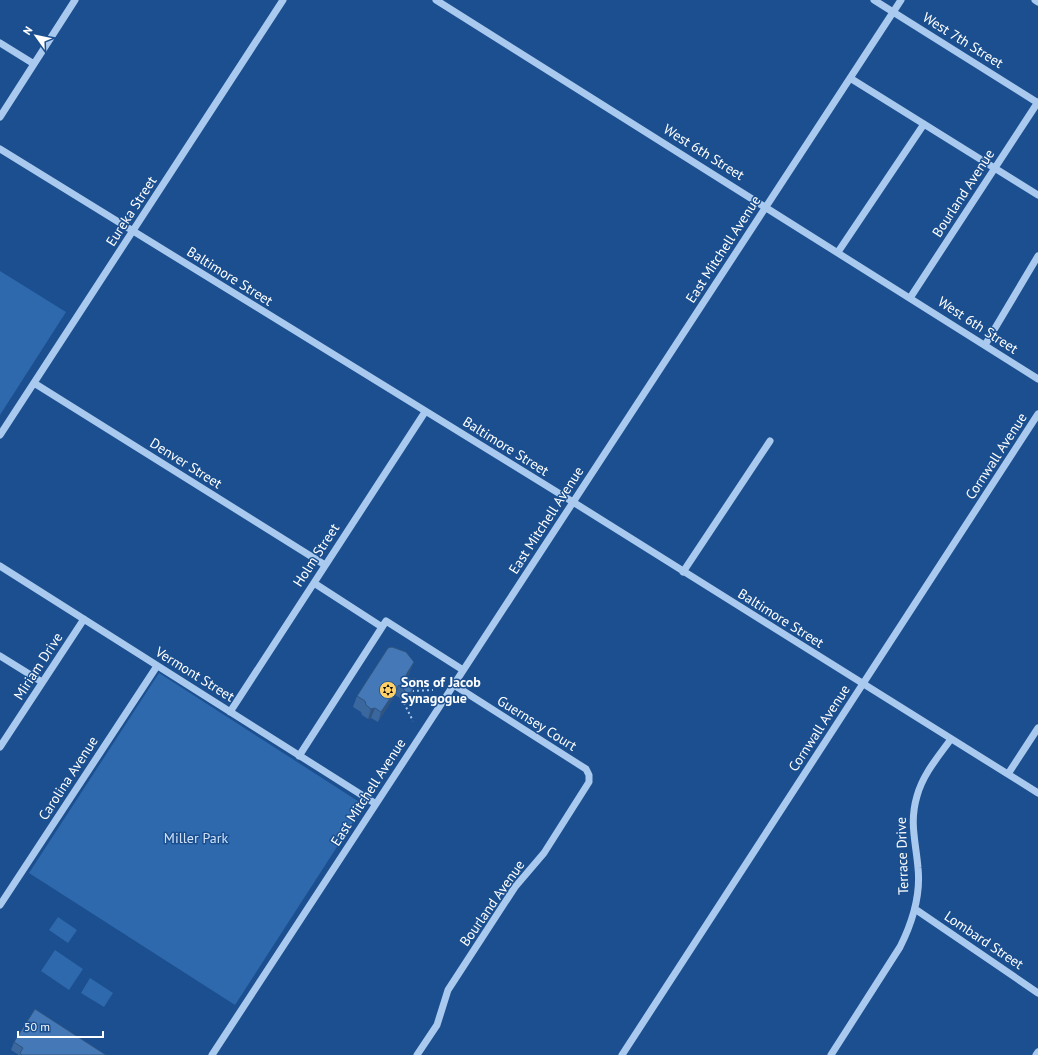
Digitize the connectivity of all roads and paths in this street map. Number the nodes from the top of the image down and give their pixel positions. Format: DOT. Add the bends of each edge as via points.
graph roads {
  1 [pos="75,0"];
  2 [pos="283,0"];
  3 [pos="436,0"];
  4 [pos="874,0"];
  5 [pos="901,0"];
  6 [pos="1035,0"];
  7 [pos="1038,2"];
  8 [pos="893,12"];
  9 [pos="0,43"];
  10 [pos="34,64"];
  11 [pos="850,78"];
  12 [pos="1038,102"];
  13 [pos="0,117"];
  14 [pos="924,124"];
  15 [pos="0,149"];
  16 [pos="995,168"];
  17 [pos="1038,195"];
  18 [pos="766,207"];
  19 [pos="133,231"];
  20 [pos="838,252"];
  21 [pos="1038,256"];
  22 [pos="910,298"];
  23 [pos="984,345"];
  24 [pos="1038,379"];
  25 [pos="34,383"];
  26 [pos="425,412"];
  27 [pos="1038,414"];
  28 [pos="0,435"];
  29 [pos="770,441"];
  30 [pos="573,502"];
  31 [pos="325,565"];
  32 [pos="0,566"];
  33 [pos="683,572"];
  34 [pos="314,583"];
  35 [pos="84,619"];
  36 [pos="382,627"];
  37 [pos="0,656"];
  38 [pos="157,666"];
  39 [pos="464,670"];
  40 [pos="42,682"];
  41 [pos="863,684"];
  42 [pos="454,685"];
  43 [pos="434,690"];
  44 [pos="412,691"];
  45 [pos="404,703"];
  46 [pos="230,712"];
  47 [pos="413,721"];
  48 [pos="1038,728"];
  49 [pos="951,739"];
  50 [pos="0,747"];
  51 [pos="299,756"];
  52 [pos="586,769"];
  53 [pos="1008,774"];
  54 [pos="1038,792"];
  55 [pos="376,804"];
  56 [pos="0,905"];
  57 [pos="915,908"];
  58 [pos="1038,993"];
  59 [pos="1038,1052"];
  60 [pos="212,1055"];
  61 [pos="417,1055"];
  62 [pos="622,1055"];
  63 [pos="831,1055"];
  64 [pos="1036,1055"];
  1 -- 10 [label="street"];
  2 -- 19 [label="street, Eureka Street"];
  3 -- 18 [label="street, West 6th Street"];
  4 -- 8 [label="street, West 7th Street"];
  5 -- 8 [label="street, East Mitchell Avenue"];
  6 -- 7 [label="street"];
  8 -- 11 [label="street, East Mitchell Avenue"];
  8 -- 12 [label="street, West 7th Street"];
  9 -- 10 [label="street"];
  10 -- 13 [label="street"];
  11 -- 14 [label="street"];
  11 -- 18 [label="street, East Mitchell Avenue"];
  12 -- 16 [label="street, Bourland Avenue"];
  14 -- 16 [label="street"];
  14 -- 20 [label="street"];
  15 -- 19 [label="street, Baltimore Street"];
  16 -- 17 [label="street"];
  16 -- 22 [label="street, Bourland Avenue"];
  18 -- 20 [label="street, West 6th Street"];
  18 -- 30 [label="street, East Mitchell Avenue"];
  19 -- 25 [label="street, Eureka Street"];
  19 -- 26 [label="street, Baltimore Street"];
  20 -- 22 [label="street, West 6th Street"];
  21 -- 23 [label="street"];
  22 -- 23 [label="street, West 6th Street"];
  23 -- 24 [label="street, West 6th Street"];
  25 -- 28 [label="street, Eureka Street"];
  25 -- 31 [label="street, Denver Street"];
  26 -- 30 [label="street, Baltimore Street"];
  26 -- 31 [label="street, Holm Street"];
  27 -- 41 [label="street, Cornwall Avenue"];
  29 -- 33 [label="street"];
  30 -- 33 [label="street, Baltimore Street"];
  30 -- 39 [label="street, East Mitchell Avenue"];
  31 -- 34 [label="street, Holm Street"];
  32 -- 35 [label="street, Vermont Street"];
  33 -- 41 [label="street, Baltimore Street"];
  34 -- 36 [label="street"];
  34 -- 46 [label="street, Holm Street"];
  35 -- 38 [label="street, Vermont Street"];
  35 -- 40 [label="street, Miriam Drive"];
  36 -- 39 [label="street" via="386,621"];
  36 -- 51 [label="street"];
  37 -- 40 [label="street"];
  38 -- 46 [label="street, Vermont Street"];
  38 -- 56 [label="street, Carolina Avenue"];
  39 -- 42 [label="street, East Mitchell Avenue"];
  40 -- 50 [label="street, Miriam Drive"];
  41 -- 49 [label="street, Baltimore Street"];
  41 -- 62 [label="street, Cornwall Avenue"];
  42 -- 52 [label="street, Guernsey Court"];
  42 -- 55 [label="street, East Mitchell Avenue"];
  43 -- 44 [label="path"];
  45 -- 47 [label="path"];
  46 -- 51 [label="street, Vermont Street"];
  48 -- 53 [label="street"];
  49 -- 53 [label="street, Baltimore Street"];
  49 -- 57 [label="street, Terrace Drive" via="929,768 917,795 912,824 918,868"];
  51 -- 55 [label="street, Vermont Street"];
  52 -- 61 [label="street, Bourland Avenue" via="589,782 544,853 516,887 448,990 437,1025"];
  53 -- 54 [label="street, Baltimore Street"];
  55 -- 60 [label="street, East Mitchell Avenue"];
  57 -- 58 [label="street, Lombard Street"];
  57 -- 63 [label="street, Terrace Drive" via="900,947"];
  59 -- 64 [label="street"];
}
